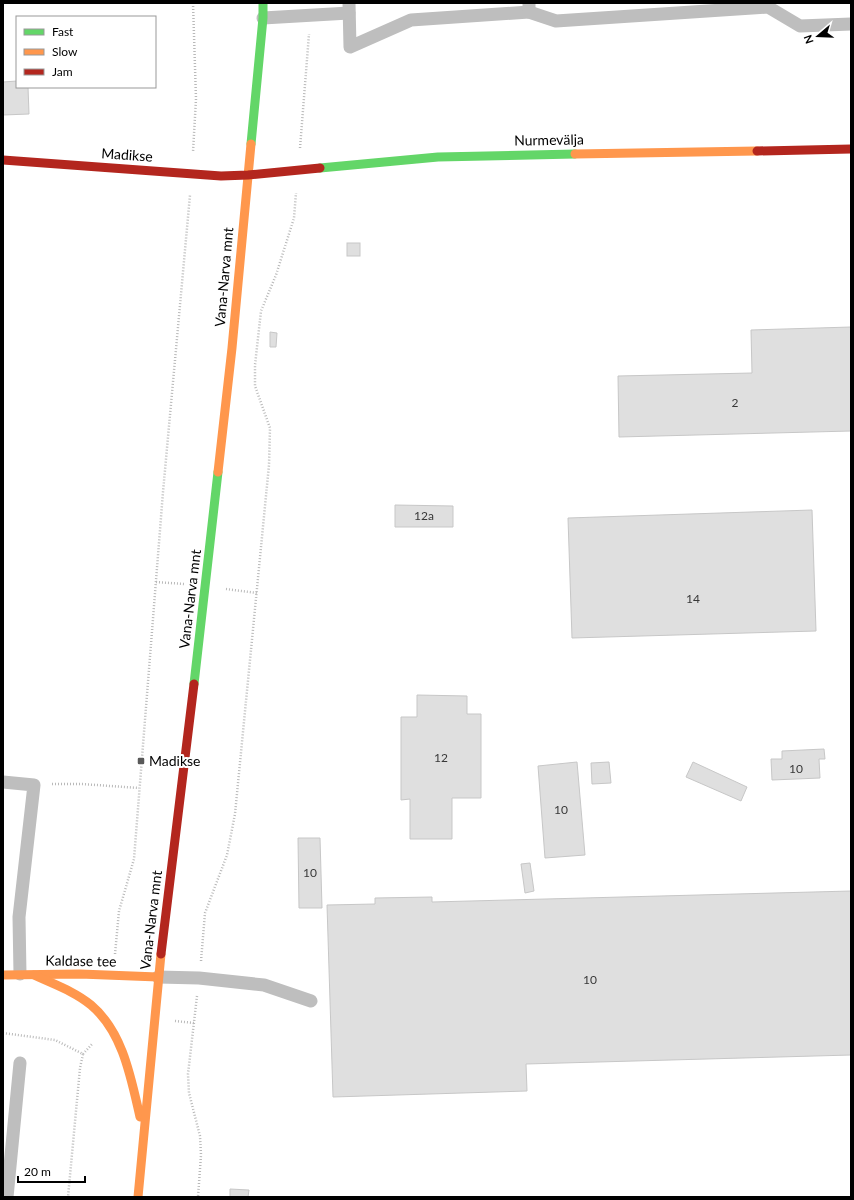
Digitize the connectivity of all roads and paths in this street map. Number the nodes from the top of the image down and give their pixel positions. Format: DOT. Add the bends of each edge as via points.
graph roads {
  1 [pos="193,3"];
  2 [pos="264,3"];
  3 [pos="722,7"];
  4 [pos="349,8"];
  5 [pos="529,8"];
  6 [pos="310,15"];
  7 [pos="263,18"];
  8 [pos="851,24"];
  9 [pos="851,149"];
  10 [pos="3,160"];
  11 [pos="298,170"];
  12 [pos="192,174"];
  13 [pos="248,175"];
  14 [pos="3,782"];
  15 [pos="34,785"];
  16 [pos="140,788"];
  17 [pos="20,974"];
  18 [pos="3,975"];
  19 [pos="34,975"];
  20 [pos="115,976"];
  21 [pos="158,977"];
  22 [pos="199,978"];
  23 [pos="311,1001"];
  24 [pos="108,1024"];
  25 [pos="3,1033"];
  26 [pos="83,1054"];
  27 [pos="20,1063"];
  28 [pos="144,1133"];
  29 [pos="7,1197"];
  30 [pos="68,1197"];
  31 [pos="138,1197"];
  32 [pos="198,1197"];
  1 -- 12 [label="path" via="196,99"];
  2 -- 7 [label="street, Vana-Narva mnt"];
  3 -- 5 [label="lane" via="556,21"];
  3 -- 8 [label="lane" via="768,7 800,26"];
  4 -- 5 [label="lane" via="350,47 411,20"];
  4 -- 6 [label="lane"];
  6 -- 7 [label="lane"];
  6 -- 11 [label="path"];
  7 -- 13 [label="street, Vana-Narva mnt"];
  9 -- 11 [label="street, Nurmevälja" via="438,157"];
  10 -- 12 [label="street, Madikse"];
  11 -- 13 [label="street, Nurmevälja"];
  11 -- 22 [label="path" via="294,218 276,275 261,311 255,386 270,428 269,465 235,814 227,855 205,913"];
  12 -- 13 [label="street, Madikse"];
  12 -- 16 [label="path" via="163,492"];
  13 -- 21 [label="street, Vana-Narva mnt" via="184,775"];
  14 -- 15 [label="lane"];
  15 -- 16 [label="path" via="82,784"];
  15 -- 17 [label="lane" via="19,917"];
  16 -- 20 [label="path" via="134,859 119,912"];
  17 -- 18 [label="street, Kaldase tee"];
  17 -- 19 [label="street, Kaldase tee"];
  19 -- 20 [label="street, Kaldase tee"];
  19 -- 24 [label="street" via="74,994 90,1005"];
  20 -- 21 [label="street, Kaldase tee"];
  21 -- 22 [label="lane"];
  21 -- 28 [label="street, Vana-Narva mnt"];
  22 -- 23 [label="lane" via="264,985"];
  22 -- 32 [label="path" via="188,1074 189,1093 202,1155"];
  24 -- 26 [label="path"];
  24 -- 28 [label="street" via="126,1060"];
  25 -- 26 [label="path" via="55,1040"];
  26 -- 30 [label="path"];
  27 -- 29 [label="lane"];
  28 -- 31 [label="street, Vana-Narva mnt"];
}
